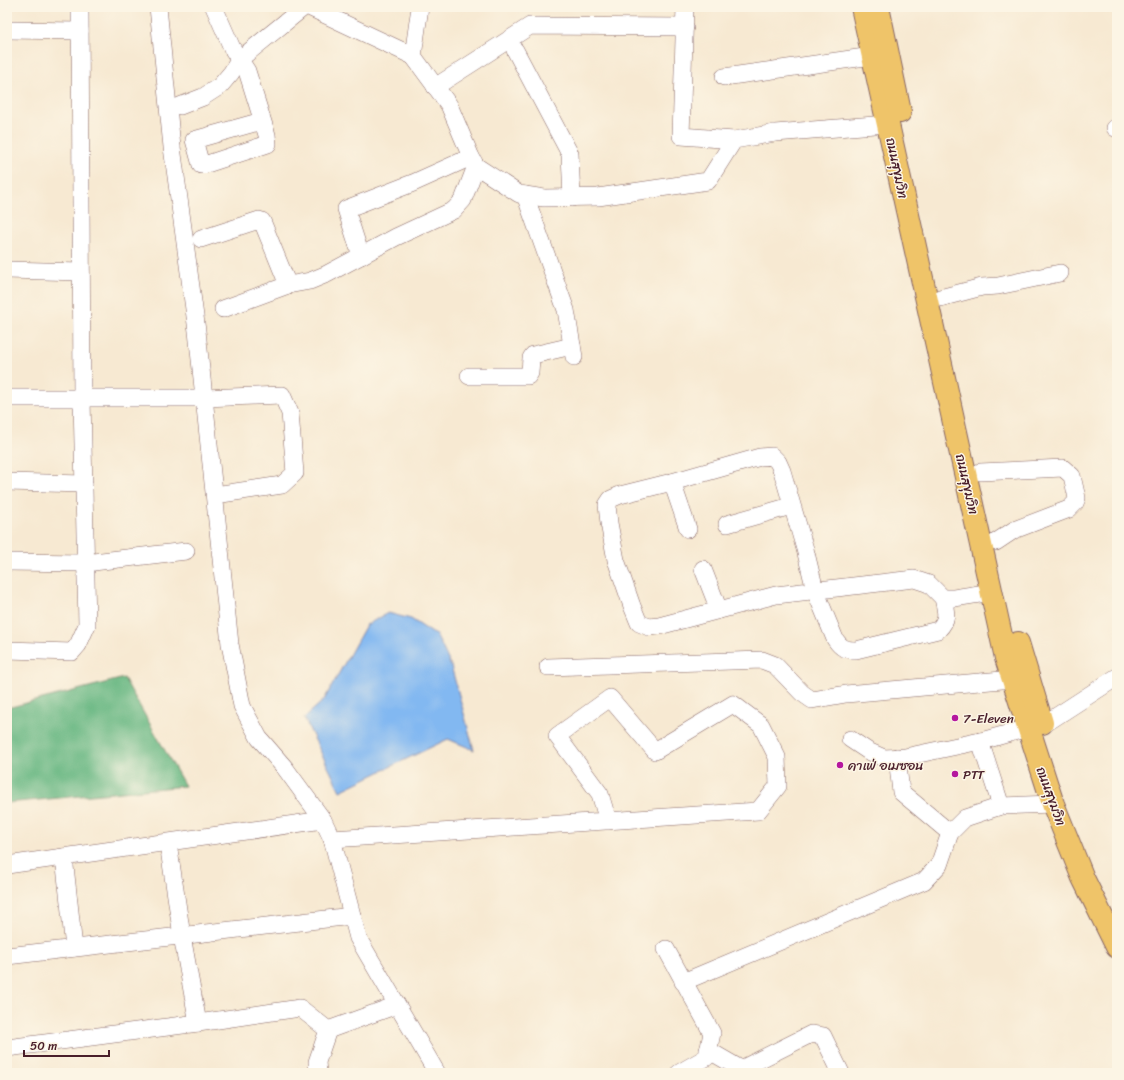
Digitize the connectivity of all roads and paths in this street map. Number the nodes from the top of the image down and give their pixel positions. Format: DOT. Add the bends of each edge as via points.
graph roads {
  1 [pos="80,7"];
  2 [pos="158,7"];
  3 [pos="214,7"];
  4 [pos="304,7"];
  5 [pos="309,7"];
  6 [pos="420,7"];
  7 [pos="685,7"];
  8 [pos="862,7"];
  9 [pos="878,7"];
  10 [pos="685,27"];
  11 [pos="7,30"];
  12 [pos="80,31"];
  13 [pos="515,50"];
  14 [pos="413,56"];
  15 [pos="878,57"];
  16 [pos="240,59"];
  17 [pos="724,77"];
  18 [pos="436,87"];
  19 [pos="180,106"];
  20 [pos="262,121"];
  21 [pos="887,124"];
  22 [pos="734,140"];
  23 [pos="474,162"];
  24 [pos="525,195"];
  25 [pos="572,198"];
  26 [pos="202,239"];
  27 [pos="361,256"];
  28 [pos="7,270"];
  29 [pos="81,272"];
  30 [pos="1060,273"];
  31 [pos="288,285"];
  32 [pos="940,298"];
  33 [pos="223,309"];
  34 [pos="470,376"];
  35 [pos="7,398"];
  36 [pos="204,398"];
  37 [pos="82,399"];
  38 [pos="980,472"];
  39 [pos="7,482"];
  40 [pos="672,482"];
  41 [pos="84,484"];
  42 [pos="215,495"];
  43 [pos="791,506"];
  44 [pos="727,524"];
  45 [pos="688,529"];
  46 [pos="996,542"];
  47 [pos="186,551"];
  48 [pos="7,562"];
  49 [pos="85,563"];
  50 [pos="703,569"];
  51 [pos="815,590"];
  52 [pos="992,592"];
  53 [pos="942,598"];
  54 [pos="720,610"];
  55 [pos="7,650"];
  56 [pos="548,667"];
  57 [pos="1117,678"];
  58 [pos="1013,679"];
  59 [pos="1036,727"];
  60 [pos="850,739"];
  61 [pos="980,741"];
  62 [pos="897,757"];
  63 [pos="1053,804"];
  64 [pos="1001,806"];
  65 [pos="323,820"];
  66 [pos="608,821"];
  67 [pos="950,833"];
  68 [pos="332,839"];
  69 [pos="168,843"];
  70 [pos="64,857"];
  71 [pos="7,865"];
  72 [pos="1117,915"];
  73 [pos="352,916"];
  74 [pos="182,936"];
  75 [pos="1117,947"];
  76 [pos="74,948"];
  77 [pos="666,949"];
  78 [pos="7,956"];
  79 [pos="683,982"];
  80 [pos="397,1005"];
  81 [pos="198,1023"];
  82 [pos="328,1030"];
  83 [pos="7,1048"];
  84 [pos="708,1050"];
  85 [pos="318,1073"];
  86 [pos="437,1073"];
  87 [pos="679,1073"];
  88 [pos="746,1073"];
  89 [pos="841,1073"];
  1 -- 12 [label="street"];
  2 -- 36 [label="street" via="172,147"];
  3 -- 16 [label="street" via="232,48"];
  4 -- 16 [label="street"];
  5 -- 14 [label="street"];
  6 -- 14 [label="street"];
  7 -- 10 [label="street"];
  8 -- 15 [label="main road, ถนนสุขุมวิท"];
  9 -- 15 [label="main road, ถนนสุขุมวิท"];
  10 -- 18 [label="street" via="530,26"];
  10 -- 22 [label="street" via="681,136"];
  11 -- 12 [label="street"];
  12 -- 29 [label="street"];
  13 -- 25 [label="street" via="570,154"];
  14 -- 18 [label="street"];
  15 -- 17 [label="street"];
  15 -- 21 [label="main road, ถนนสุขุมวิท"];
  15 -- 32 [label="main road, ถนนสุขุมวิท"];
  16 -- 19 [label="street" via="220,86"];
  16 -- 20 [label="street" via="247,71"];
  18 -- 23 [label="street" via="449,105"];
  21 -- 22 [label="street" via="775,133"];
  21 -- 52 [label="main road, ถนนสุขุมวิท"];
  22 -- 25 [label="street" via="708,181 598,197"];
  23 -- 24 [label="street" via="519,194"];
  23 -- 27 [label="street" via="463,200 454,210"];
  23 -- 27 [label="street" via="346,209"];
  24 -- 25 [label="street"];
  24 -- 34 [label="street" via="566,310 573,352 533,355 528,376"];
  26 -- 31 [label="street" via="262,220"];
  27 -- 31 [label="street" via="310,281"];
  28 -- 29 [label="street"];
  29 -- 37 [label="street"];
  30 -- 32 [label="street" via="982,287"];
  31 -- 33 [label="street"];
  32 -- 38 [label="main road, ถนนสุขุมวิท"];
  35 -- 37 [label="street"];
  36 -- 37 [label="street"];
  36 -- 42 [label="street"];
  36 -- 42 [label="street" via="282,396 290,413 295,473 282,485"];
  37 -- 41 [label="street"];
  38 -- 46 [label="main road, ถนนสุขุมวิท"];
  38 -- 46 [label="street" via="1063,468 1072,476 1077,498 1069,510 1014,530"];
  39 -- 41 [label="street"];
  40 -- 43 [label="street" via="760,457 772,456 778,462"];
  40 -- 45 [label="street"];
  40 -- 54 [label="street" via="620,495 611,499 608,505 616,560 632,606 639,623 649,627"];
  41 -- 49 [label="street"];
  42 -- 65 [label="street" via="230,644 242,706 259,738 285,768"];
  43 -- 44 [label="street"];
  43 -- 51 [label="street"];
  46 -- 59 [label="main road, ถนนสุขุมวิท"];
  47 -- 49 [label="street"];
  48 -- 49 [label="street"];
  49 -- 55 [label="street" via="87,625 72,652"];
  50 -- 54 [label="street"];
  51 -- 53 [label="street" via="914,579 929,584"];
  51 -- 53 [label="street" via="835,639 839,646 846,650 856,650 938,630 946,620"];
  51 -- 54 [label="street" via="776,595"];
  52 -- 53 [label="street"];
  52 -- 58 [label="main road, ถนนสุขุมวิท"];
  56 -- 58 [label="street" via="762,660 775,665 812,700 846,694"];
  57 -- 59 [label="street"];
  58 -- 59 [label="main road, ถนนสุขุมวิท"];
  59 -- 61 [label="street"];
  59 -- 63 [label="main road, ถนนสุขุมวิท"];
  59 -- 72 [label="main road, ถนนสุขุมวิท" via="1097,874"];
  60 -- 62 [label="street" via="884,758"];
  61 -- 62 [label="street"];
  61 -- 64 [label="street"];
  62 -- 67 [label="street" via="901,792"];
  63 -- 64 [label="street"];
  63 -- 75 [label="main road, ถนนสุขุมวิท" via="1083,878"];
  64 -- 67 [label="street" via="965,818"];
  65 -- 68 [label="street"];
  65 -- 69 [label="street"];
  66 -- 66 [label="street" via="600,794 557,736 610,698 655,751 733,704 761,725 777,757 778,786 758,811"];
  66 -- 68 [label="street"];
  67 -- 79 [label="street" via="939,865 924,881"];
  68 -- 73 [label="street"];
  69 -- 70 [label="street"];
  69 -- 74 [label="street"];
  70 -- 71 [label="street"];
  70 -- 76 [label="street"];
  73 -- 74 [label="street"];
  73 -- 80 [label="street" via="358,938"];
  74 -- 76 [label="street"];
  74 -- 81 [label="street"];
  76 -- 78 [label="street"];
  77 -- 79 [label="street"];
  79 -- 84 [label="street" via="712,1032"];
  80 -- 82 [label="street"];
  80 -- 86 [label="street"];
  81 -- 82 [label="street" via="300,1008"];
  81 -- 83 [label="street"];
  82 -- 85 [label="street" via="317,1062"];
  84 -- 87 [label="street" via="707,1057"];
  84 -- 88 [label="street"];
  88 -- 89 [label="street" via="747,1066 811,1034 823,1036"];
}
